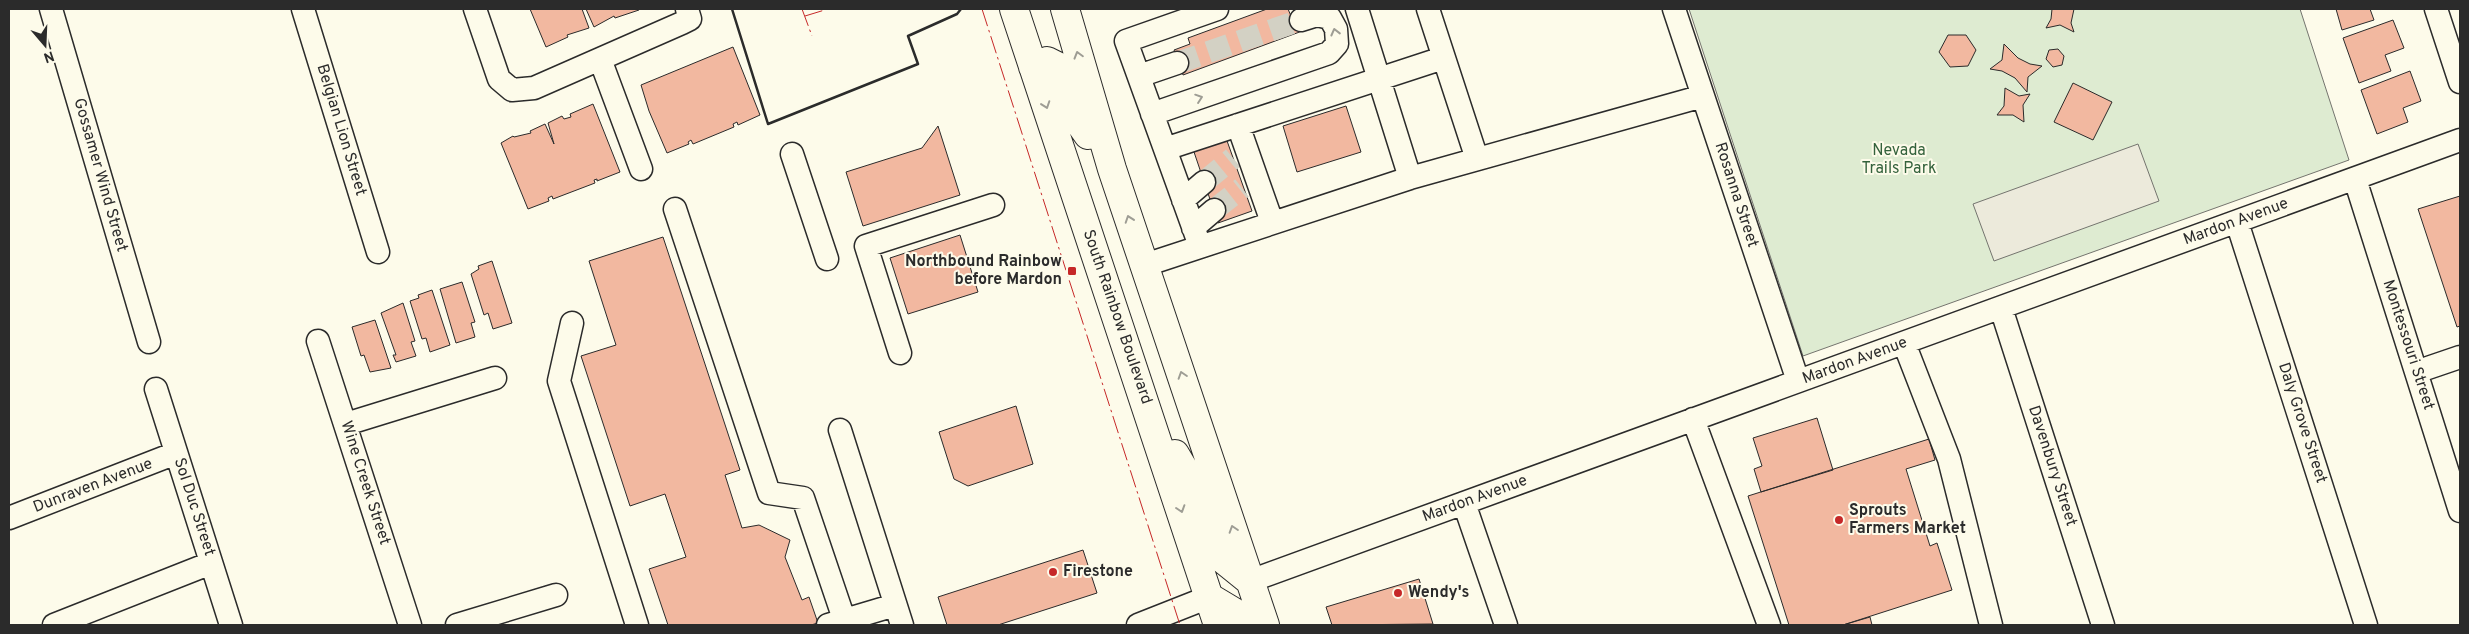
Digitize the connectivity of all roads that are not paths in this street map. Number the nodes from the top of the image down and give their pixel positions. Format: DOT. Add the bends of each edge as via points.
graph roads {
  1 [pos="51,9"];
  2 [pos="304,9"];
  3 [pos="475,9"];
  4 [pos="687,9"];
  5 [pos="1014,9"];
  6 [pos="1065,9"];
  7 [pos="1217,9"];
  8 [pos="1357,9"];
  9 [pos="1428,9"];
  10 [pos="1674,9"];
  11 [pos="2436,9"];
  12 [pos="1301,20"];
  13 [pos="2452,30"];
  14 [pos="1443,58"];
  15 [pos="600,59"];
  16 [pos="1177,63"];
  17 [pos="1033,67"];
  18 [pos="1139,76"];
  19 [pos="1379,78"];
  20 [pos="2460,82"];
  21 [pos="1703,96"];
  22 [pos="1152,114"];
  23 [pos="1238,125"];
  24 [pos="2460,140"];
  25 [pos="1165,149"];
  26 [pos="792,154"];
  27 [pos="1477,159"];
  28 [pos="641,169"];
  29 [pos="1112,169"];
  30 [pos="1410,178"];
  31 [pos="2355,179"];
  32 [pos="1204,182"];
  33 [pos="1183,200"];
  34 [pos="993,205"];
  35 [pos="675,210"];
  36 [pos="1214,210"];
  37 [pos="1272,222"];
  38 [pos="2237,222"];
  39 [pos="1197,237"];
  40 [pos="378,252"];
  41 [pos="827,259"];
  42 [pos="1145,265"];
  43 [pos="2001,308"];
  44 [pos="572,323"];
  45 [pos="318,341"];
  46 [pos="148,342"];
  47 [pos="1904,343"];
  48 [pos="900,354"];
  49 [pos="2460,358"];
  50 [pos="2416,372"];
  51 [pos="495,378"];
  52 [pos="1798,381"];
  53 [pos="156,389"];
  54 [pos="1149,412"];
  55 [pos="1693,420"];
  56 [pos="346,424"];
  57 [pos="840,430"];
  58 [pos="176,453"];
  59 [pos="1464,503"];
  60 [pos="2460,511"];
  61 [pos="9,518"];
  62 [pos="211,563"];
  63 [pos="1250,581"];
  64 [pos="556,595"];
  65 [pos="1209,597"];
  66 [pos="898,615"];
  67 [pos="839,624"];
  68 [pos="54,625"];
  69 [pos="231,625"];
  70 [pos="410,625"];
  71 [pos="457,625"];
  72 [pos="637,625"];
  73 [pos="1138,625"];
  74 [pos="1218,625"];
  75 [pos="1242,625"];
  76 [pos="1265,625"];
  77 [pos="1506,625"];
  78 [pos="1769,625"];
  79 [pos="1991,625"];
  80 [pos="2103,625"];
  81 [pos="2366,625"];
  1 -- 46 [label="street, Gossamer Wind Street"];
  2 -- 40 [label="street, Belgian Lion Street"];
  3 -- 15 [label="street" via="500,79 512,90 534,88"];
  4 -- 15 [label="street" via="690,19"];
  5 -- 17 [label="main road, South Rainbow Boulevard"];
  29 -- 6 [label="main road, one-way"];
  7 -- 18 [label="street" via="1126,41"];
  8 -- 19 [label="street"];
  9 -- 14 [label="street"];
  10 -- 21 [label="street, Rosanna Street"];
  11 -- 13 [label="street"];
  22 -- 12 [label="street, one-way" via="1329,53 1337,44 1336,30 1330,18 1317,15"];
  13 -- 20 [label="street"];
  14 -- 19 [label="street"];
  14 -- 27 [label="street"];
  15 -- 28 [label="street"];
  16 -- 18 [label="street"];
  17 -- 29 [label="main road" via="1047,61 1058,68 1081,125"];
  17 -- 54 [label="main road, South Rainbow Boulevard, one-way"];
  18 -- 22 [label="street"];
  19 -- 23 [label="street"];
  19 -- 30 [label="street"];
  21 -- 27 [label="street"];
  21 -- 52 [label="street, Rosanna Street"];
  22 -- 25 [label="street"];
  23 -- 25 [label="street"];
  23 -- 37 [label="street" via="1240,153 1249,182"];
  24 -- 31 [label="street, Mardon Avenue"];
  25 -- 33 [label="street"];
  26 -- 41 [label="street"];
  27 -- 30 [label="street"];
  42 -- 29 [label="main road, one-way"];
  30 -- 37 [label="street"];
  31 -- 38 [label="street, Mardon Avenue"];
  31 -- 50 [label="street, Montessouri Street"];
  32 -- 33 [label="street"];
  33 -- 39 [label="street"];
  34 -- 48 [label="street" via="866,246"];
  35 -- 67 [label="street" via="769,493 803,498"];
  36 -- 39 [label="street"];
  37 -- 39 [label="street"];
  38 -- 43 [label="street, Mardon Avenue"];
  38 -- 81 [label="street, Daly Grove Street"];
  39 -- 42 [label="street"];
  63 -- 42 [label="main road, one-way"];
  43 -- 47 [label="street, Mardon Avenue"];
  43 -- 80 [label="street, Davenbury Street"];
  44 -- 72 [label="street" via="559,381"];
  45 -- 56 [label="street, Wine Creek Street"];
  47 -- 52 [label="street, Mardon Avenue"];
  47 -- 79 [label="street" via="1949,459"];
  49 -- 50 [label="street"];
  50 -- 60 [label="street, Montessouri Street"];
  51 -- 56 [label="street"];
  52 -- 55 [label="street, Mardon Avenue"];
  53 -- 58 [label="street, Sol Duc Street"];
  54 -- 63 [label="main road" via="1198,493 1218,551"];
  54 -- 65 [label="main road, South Rainbow Boulevard, one-way"];
  55 -- 59 [label="street, Mardon Avenue"];
  55 -- 78 [label="street"];
  56 -- 70 [label="street, Wine Creek Street"];
  57 -- 66 [label="street"];
  58 -- 61 [label="street, Dunraven Avenue"];
  58 -- 62 [label="street, Sol Duc Street"];
  59 -- 63 [label="street, Mardon Avenue"];
  59 -- 77 [label="street"];
  62 -- 68 [label="street"];
  62 -- 69 [label="street, Sol Duc Street"];
  63 -- 76 [label="main road"];
  64 -- 71 [label="street"];
  65 -- 73 [label="street"];
  65 -- 74 [label="main road, South Rainbow Boulevard"];
  65 -- 75 [label="main road" via="1234,612"];
  66 -- 67 [label="street"];
}
